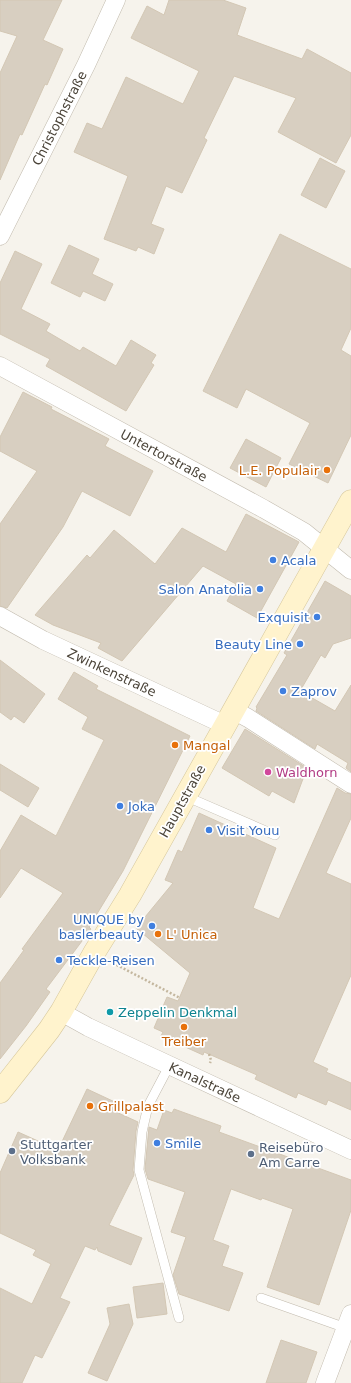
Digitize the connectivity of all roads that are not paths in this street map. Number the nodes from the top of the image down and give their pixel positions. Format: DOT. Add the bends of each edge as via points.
graph roads {
  1 [pos="116,0"];
  2 [pos="0,236"];
  3 [pos="0,366"];
  4 [pos="351,501"];
  5 [pos="325,548"];
  6 [pos="351,570"];
  7 [pos="0,616"];
  8 [pos="229,718"];
  9 [pos="351,784"];
  10 [pos="185,796"];
  11 [pos="275,836"];
  12 [pos="61,1012"];
  13 [pos="169,1066"];
  14 [pos="0,1092"];
  15 [pos="351,1150"];
  16 [pos="262,1298"];
  17 [pos="179,1318"];
  18 [pos="348,1321"];
  19 [pos="325,1383"];
  1 -- 2 [label="street, Christophstraße"];
  3 -- 5 [label="street, Untertorstraße" via="304,532"];
  4 -- 5 [label="main road, Hauptstraße"];
  5 -- 6 [label="street, Untertorstraße"];
  5 -- 8 [label="main road, Hauptstraße"];
  7 -- 8 [label="street, Zwinkenstraße" via="43,640"];
  8 -- 9 [label="street, Zwinkenstraße" via="248,718"];
  8 -- 10 [label="main road, Hauptstraße"];
  10 -- 11 [label="lane"];
  10 -- 12 [label="main road, Hauptstraße"];
  12 -- 13 [label="street, Kanalstraße"];
  12 -- 14 [label="main road, Hauptstraße"];
  13 -- 15 [label="street, Kanalstraße"];
  13 -- 17 [label="lane" via="148,1106 142,1132 139,1170"];
  16 -- 18 [label="lane"];
  18 -- 19 [label="street"];
}
